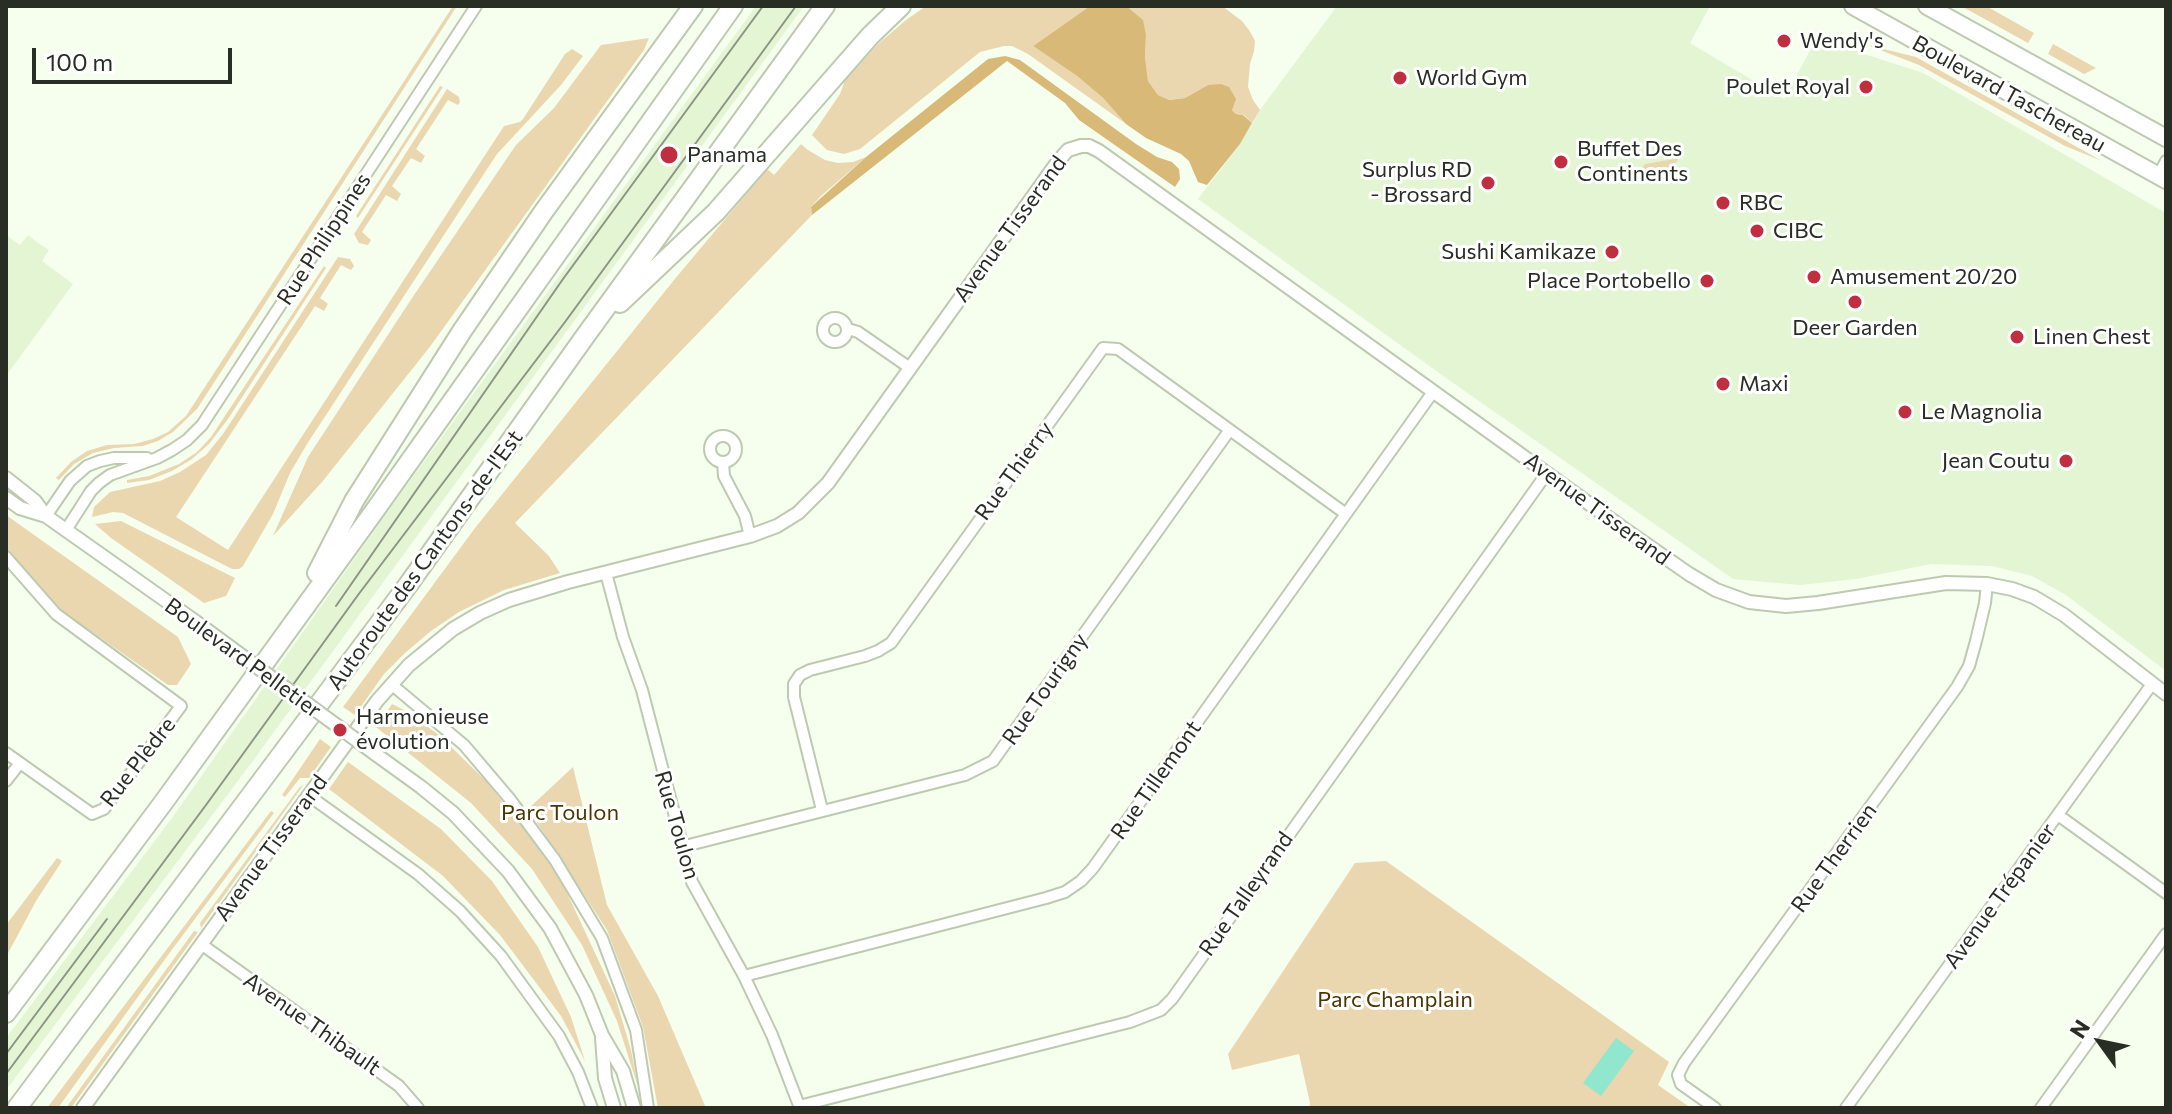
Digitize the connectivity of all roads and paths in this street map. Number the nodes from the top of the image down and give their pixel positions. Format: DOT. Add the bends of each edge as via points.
graph roads {
  1 [pos="476,6"];
  2 [pos="693,6"];
  3 [pos="733,6"];
  4 [pos="825,6"];
  5 [pos="901,6"];
  6 [pos="1853,6"];
  7 [pos="1927,6"];
  8 [pos="2166,138"];
  9 [pos="2163,172"];
  10 [pos="848,329"];
  11 [pos="586,335"];
  12 [pos="910,368"];
  13 [pos="1433,392"];
  14 [pos="1229,431"];
  15 [pos="157,458"];
  16 [pos="723,462"];
  17 [pos="1547,473"];
  18 [pos="6,478"];
  19 [pos="6,498"];
  20 [pos="1346,514"];
  21 [pos="46,516"];
  22 [pos="66,530"];
  23 [pos="750,536"];
  24 [pos="6,557"];
  25 [pos="606,573"];
  26 [pos="1987,584"];
  27 [pos="288,627"];
  28 [pos="391,684"];
  29 [pos="2152,684"];
  30 [pos="2166,694"];
  31 [pos="6,753"];
  32 [pos="20,763"];
  33 [pos="6,781"];
  34 [pos="308,795"];
  35 [pos="822,810"];
  36 [pos="2058,815"];
  37 [pos="681,847"];
  38 [pos="2166,893"];
  39 [pos="2166,934"];
  40 [pos="201,944"];
  41 [pos="744,976"];
  42 [pos="6,1013"];
  43 [pos="602,1035"];
  44 [pos="800,1107"];
  45 [pos="17,1108"];
  46 [pos="83,1108"];
  47 [pos="418,1108"];
  48 [pos="592,1108"];
  49 [pos="614,1108"];
  50 [pos="634,1108"];
  51 [pos="648,1108"];
  52 [pos="1715,1108"];
  53 [pos="1846,1108"];
  54 [pos="2041,1108"];
  1 -- 15 [label="street, Rue Philippines" via="202,425"];
  2 -- 27 [label="highway" via="462,331 354,501"];
  3 -- 27 [label="highway"];
  4 -- 11 [label="highway, Autoroute des Cantons-de-l'Est"];
  5 -- 11 [label="highway" via="716,212"];
  6 -- 9 [label="main road, Boulevard Taschereau"];
  7 -- 8 [label="main road, Boulevard Taschereau"];
  10 -- 12 [label="street"];
  11 -- 45 [label="highway, Autoroute des Cantons-de-l'Est" via="399,597"];
  12 -- 13 [label="street, Avenue Tisserand" via="1059,160 1085,146"];
  12 -- 23 [label="street, Avenue Tisserand" via="817,496 788,520"];
  13 -- 17 [label="street, Avenue Tisserand"];
  13 -- 20 [label="street, Rue Tillemont"];
  14 -- 20 [label="street, Rue Thierry"];
  14 -- 35 [label="street, Rue Tourigny" via="993,761 965,775"];
  14 -- 35 [label="street, Rue Thierry" via="1118,349 1103,348 891,643 865,656 810,670 794,684"];
  15 -- 21 [label="street" via="114,458 87,466"];
  15 -- 22 [label="street, Rue Philippines" via="99,483"];
  16 -- 23 [label="street"];
  17 -- 26 [label="street, Avenue Tisserand" via="1701,582 1749,602 1800,605 1946,583"];
  17 -- 44 [label="street, Rue Talleyrand" via="1161,1010"];
  18 -- 21 [label="street, Boulevard Pelletier"];
  19 -- 21 [label="street, Boulevard Pelletier"];
  20 -- 41 [label="street, Rue Tillemont" via="1081,881 1046,898"];
  21 -- 22 [label="street, Boulevard Pelletier"];
  22 -- 43 [label="street, Boulevard Pelletier, bridge" via="453,813 508,871 550,928"];
  23 -- 25 [label="street, Avenue Tisserand"];
  24 -- 32 [label="street, Rue Plèdre" via="56,614 181,706 104,809 92,814"];
  25 -- 28 [label="street, Avenue Tisserand" via="490,608 437,641"];
  25 -- 37 [label="street, Rue Toulon"];
  26 -- 29 [label="street, Avenue Tisserand" via="2056,609"];
  26 -- 52 [label="street, Rue Therrien" via="1969,666 1957,687 1684,1063 1678,1075 1681,1084"];
  27 -- 42 [label="highway"];
  28 -- 34 [label="street, Avenue Tisserand"];
  28 -- 51 [label="street" via="464,745 555,860 602,938 636,1030"];
  29 -- 30 [label="street, Avenue Tisserand"];
  29 -- 36 [label="street, Avenue Trépanier"];
  31 -- 32 [label="street"];
  32 -- 33 [label="street"];
  34 -- 40 [label="street, Avenue Tisserand"];
  34 -- 48 [label="street" via="418,874 501,956 559,1036"];
  35 -- 37 [label="street, Rue Tourigny"];
  36 -- 38 [label="street"];
  36 -- 53 [label="street, Avenue Trépanier"];
  37 -- 41 [label="street, Rue Toulon" via="692,882"];
  39 -- 54 [label="street"];
  40 -- 46 [label="street, Avenue Tisserand"];
  40 -- 47 [label="street, Avenue Thibault" via="399,1086"];
  41 -- 44 [label="street, Rue Toulon"];
  43 -- 49 [label="street, Boulevard Pelletier" via="605,1078"];
  43 -- 50 [label="street, Boulevard Pelletier" via="623,1071"];
}
